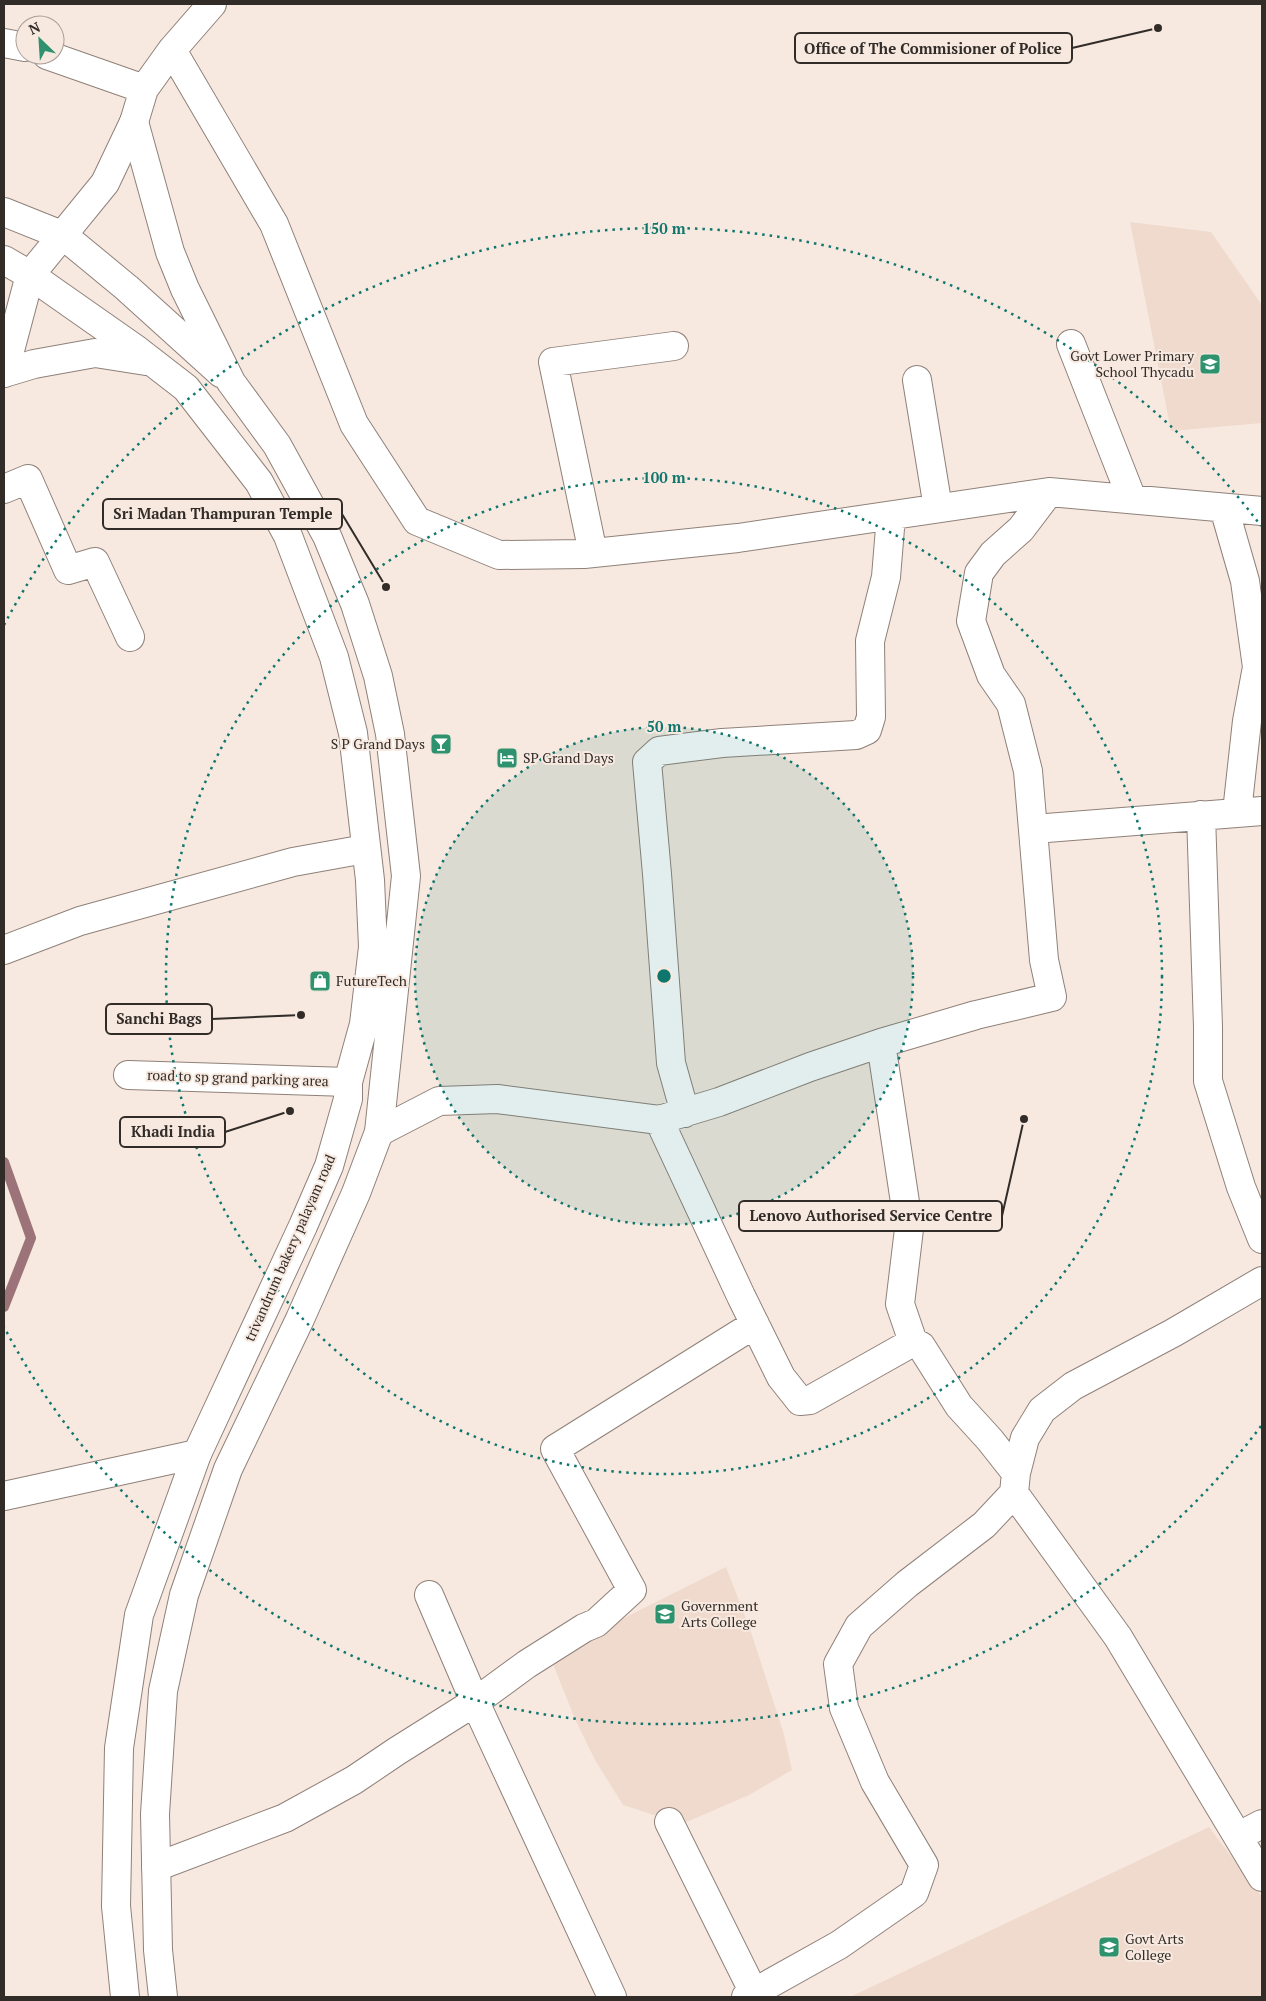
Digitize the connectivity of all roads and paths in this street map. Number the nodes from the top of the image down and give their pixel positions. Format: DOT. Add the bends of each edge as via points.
graph roads {
  1 [pos="212,4"];
  2 [pos="172,50"];
  3 [pos="65,61"];
  4 [pos="144,89"];
  5 [pos="134,122"];
  6 [pos="4,212"];
  7 [pos="64,236"];
  8 [pos="4,260"];
  9 [pos="30,275"];
  10 [pos="1071,344"];
  11 [pos="674,346"];
  12 [pos="153,363"];
  13 [pos="4,373"];
  14 [pos="917,380"];
  15 [pos="231,382"];
  16 [pos="4,489"];
  17 [pos="1049,492"];
  18 [pos="1132,500"];
  19 [pos="938,508"];
  20 [pos="1224,508"];
  21 [pos="1262,511"];
  22 [pos="891,516"];
  23 [pos="593,553"];
  24 [pos="130,637"];
  25 [pos="1250,811"];
  26 [pos="1201,815"];
  27 [pos="1034,829"];
  28 [pos="365,849"];
  29 [pos="4,950"];
  30 [pos="881,1043"];
  31 [pos="128,1075"];
  32 [pos="348,1082"];
  33 [pos="685,1112"];
  34 [pos="659,1120"];
  35 [pos="379,1132"];
  36 [pos="1262,1239"];
  37 [pos="1262,1281"];
  38 [pos="755,1324"];
  39 [pos="913,1342"];
  40 [pos="197,1454"];
  41 [pos="1015,1483"];
  42 [pos="4,1496"];
  43 [pos="429,1595"];
  44 [pos="475,1702"];
  45 [pos="668,1822"];
  46 [pos="1250,1830"];
  47 [pos="156,1867"];
  48 [pos="1262,1877"];
  49 [pos="750,1995"];
  50 [pos="125,1997"];
  51 [pos="163,1997"];
  52 [pos="612,1997"];
  1 -- 2 [label="street"];
  2 -- 4 [label="street"];
  2 -- 23 [label="street" via="274,224 354,424 417,521 499,555"];
  3 -- 4 [label="street"];
  4 -- 5 [label="street"];
  5 -- 7 [label="street" via="105,184"];
  5 -- 15 [label="street" via="170,252"];
  6 -- 7 [label="street"];
  7 -- 9 [label="street"];
  7 -- 15 [label="street"];
  8 -- 9 [label="street, trivandrum bakery palayam road"];
  9 -- 12 [label="street, trivandrum bakery palayam road"];
  9 -- 13 [label="street"];
  10 -- 18 [label="street"];
  11 -- 23 [label="street" via="553,362"];
  12 -- 13 [label="street" via="95,353"];
  12 -- 28 [label="street, trivandrum bakery palayam road" via="186,388 233,448 259,482 288,536 334,657 346,704 353,733"];
  14 -- 19 [label="street"];
  15 -- 35 [label="street" via="277,446 327,536 355,604 378,676 390,734 406,876"];
  16 -- 24 [label="street" via="28,479 68,570 95,562"];
  17 -- 18 [label="street"];
  17 -- 19 [label="street"];
  17 -- 27 [label="street" via="1021,529 993,554 979,573 971,621 991,675 1011,704 1028,772"];
  18 -- 20 [label="street"];
  19 -- 22 [label="street"];
  20 -- 21 [label="street"];
  20 -- 25 [label="street" via="1244,581 1257,667 1247,721"];
  22 -- 23 [label="street" via="738,538"];
  22 -- 33 [label="street" via="886,578 870,641 871,717 867,730 856,735 722,743 659,751 647,762 671,1063"];
  25 -- 26 [label="street"];
  26 -- 27 [label="street"];
  26 -- 36 [label="street" via="1208,1081 1241,1187"];
  27 -- 30 [label="street" via="1044,960 1052,997"];
  28 -- 29 [label="street" via="293,862 89,918"];
  28 -- 32 [label="street, trivandrum bakery palayam road" via="373,947 364,1024"];
  30 -- 33 [label="street"];
  30 -- 39 [label="street" via="909,1229 900,1304"];
  31 -- 32 [label="street, road to sp grand parking area"];
  32 -- 40 [label="street, trivandrum bakery palayam road" via="348,1099 329,1166"];
  33 -- 34 [label="street"];
  34 -- 35 [label="street" via="497,1099 439,1102"];
  34 -- 38 [label="street"];
  35 -- 47 [label="street" via="356,1193 300,1319 228,1469 184,1595 163,1692 155,1814"];
  37 -- 41 [label="street" via="1073,1386 1042,1410 1025,1438"];
  38 -- 39 [label="street" via="781,1376 800,1401 810,1400"];
  38 -- 44 [label="street" via="555,1449 632,1590 596,1622"];
  39 -- 41 [label="street" via="921,1346 958,1406 990,1440"];
  40 -- 42 [label="street"];
  40 -- 50 [label="street, trivandrum bakery palayam road" via="139,1615 119,1748 116,1906"];
  41 -- 46 [label="street"];
  41 -- 49 [label="street" via="984,1524 859,1626 838,1664 844,1708 874,1782 924,1866 914,1892 839,1944"];
  43 -- 44 [label="street"];
  44 -- 47 [label="street" via="354,1780 285,1818"];
  44 -- 52 [label="street"];
  45 -- 49 [label="street"];
  46 -- 48 [label="street"];
  47 -- 51 [label="street"];
}
